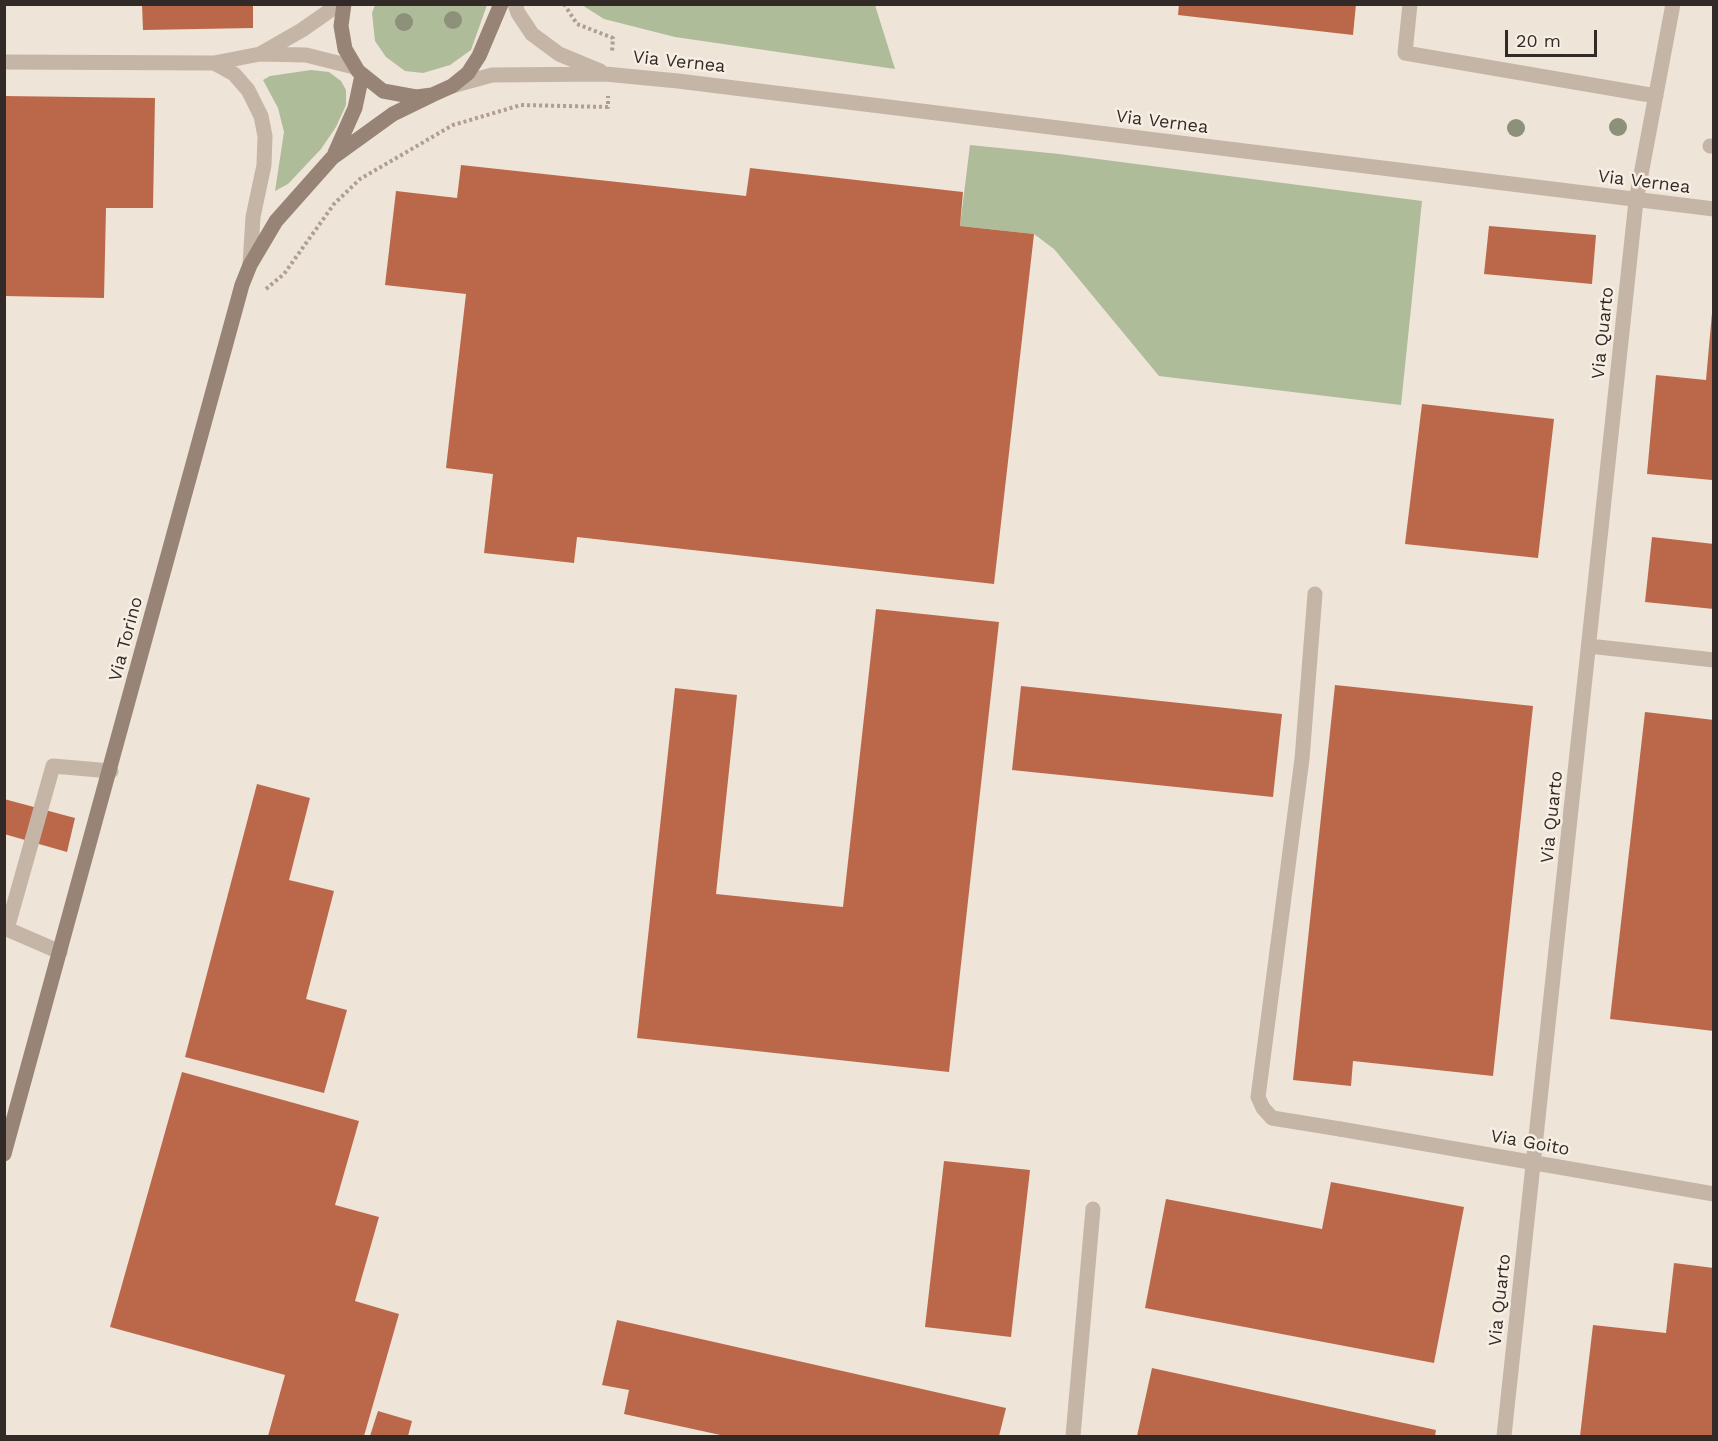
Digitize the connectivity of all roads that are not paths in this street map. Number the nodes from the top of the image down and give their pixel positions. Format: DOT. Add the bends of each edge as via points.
graph roads {
  1 [pos="339,4"];
  2 [pos="344,4"];
  3 [pos="501,4"];
  4 [pos="515,4"];
  5 [pos="1410,4"];
  6 [pos="1673,4"];
  7 [pos="260,54"];
  8 [pos="4,62"];
  9 [pos="214,63"];
  10 [pos="358,71"];
  11 [pos="608,74"];
  12 [pos="452,86"];
  13 [pos="432,95"];
  14 [pos="1656,96"];
  15 [pos="332,158"];
  16 [pos="1636,201"];
  17 [pos="1713,209"];
  18 [pos="250,265"];
  19 [pos="1315,594"];
  20 [pos="1589,646"];
  21 [pos="1713,660"];
  22 [pos="111,771"];
  23 [pos="60,952"];
  24 [pos="4,1154"];
  25 [pos="1534,1163"];
  26 [pos="1713,1194"];
  27 [pos="1093,1209"];
  28 [pos="1073,1437"];
  29 [pos="1504,1437"];
  1 -- 7 [label="street"];
  2 -- 10 [label="main road" via="341,26 345,49"];
  3 -- 12 [label="main road" via="479,56 468,73"];
  4 -- 11 [label="street" via="532,34 559,54"];
  5 -- 14 [label="street" via="1404,53"];
  6 -- 14 [label="street, Via Quarto"];
  7 -- 9 [label="street"];
  7 -- 10 [label="street" via="306,55"];
  8 -- 9 [label="street"];
  9 -- 18 [label="street" via="234,74 248,90 261,116 265,136"];
  10 -- 13 [label="main road" via="383,91 399,96"];
  10 -- 15 [label="main road" via="355,108"];
  11 -- 12 [label="street" via="492,75"];
  11 -- 16 [label="street, Via Vernea"];
  12 -- 13 [label="main road"];
  13 -- 15 [label="main road" via="393,114"];
  14 -- 16 [label="street, Via Quarto"];
  15 -- 18 [label="main road, Via Torino" via="276,221"];
  16 -- 17 [label="street, Via Vernea"];
  16 -- 20 [label="street, Via Quarto"];
  18 -- 22 [label="main road, Via Torino"];
  19 -- 25 [label="street, Via Goito" via="1302,759 1258,1097 1272,1118"];
  20 -- 21 [label="street"];
  20 -- 25 [label="street, Via Quarto"];
  22 -- 23 [label="main road, Via Torino"];
  22 -- 23 [label="street" via="53,766 10,918 7,929"];
  23 -- 24 [label="main road, Via Torino"];
  25 -- 26 [label="street, Via Goito"];
  25 -- 29 [label="street, Via Quarto"];
  27 -- 28 [label="street"];
}
